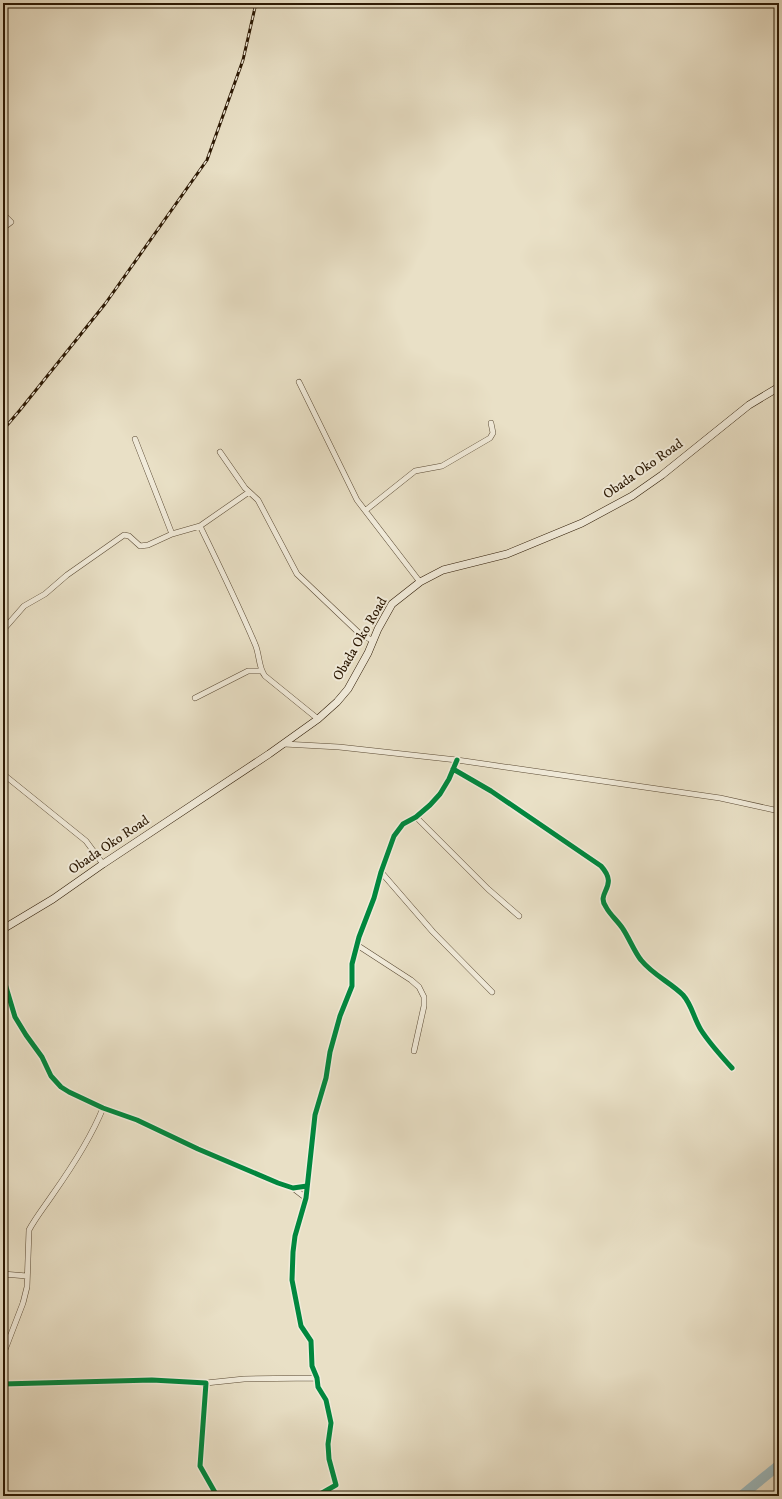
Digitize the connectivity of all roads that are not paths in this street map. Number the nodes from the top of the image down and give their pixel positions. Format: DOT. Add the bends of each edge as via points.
graph roads {
  1 [pos="3,214"];
  2 [pos="3,228"];
  3 [pos="299,382"];
  4 [pos="779,387"];
  5 [pos="491,423"];
  6 [pos="135,439"];
  7 [pos="220,452"];
  8 [pos="249,492"];
  9 [pos="366,510"];
  10 [pos="200,526"];
  11 [pos="172,534"];
  12 [pos="420,582"];
  13 [pos="3,630"];
  14 [pos="373,641"];
  15 [pos="261,671"];
  16 [pos="195,698"];
  17 [pos="318,719"];
  18 [pos="284,744"];
  19 [pos="457,760"];
  20 [pos="453,769"];
  21 [pos="3,774"];
  22 [pos="779,811"];
  23 [pos="416,817"];
  24 [pos="103,864"];
  25 [pos="381,872"];
  26 [pos="519,916"];
  27 [pos="3,929"];
  28 [pos="357,945"];
  29 [pos="3,977"];
  30 [pos="492,992"];
  31 [pos="414,1051"];
  32 [pos="732,1068"];
  33 [pos="103,1108"];
  34 [pos="307,1186"];
  35 [pos="293,1188"];
  36 [pos="306,1198"];
  37 [pos="3,1274"];
  38 [pos="27,1276"];
  39 [pos="3,1355"];
  40 [pos="317,1378"];
  41 [pos="206,1383"];
  42 [pos="3,1384"];
  43 [pos="217,1496"];
  44 [pos="321,1496"];
  1 -- 2 [label="street" via="11,222"];
  3 -- 9 [label="street" via="357,500"];
  4 -- 12 [label="main road, Obada Oko Road" via="749,405 632,496 582,523 506,554 443,570"];
  5 -- 9 [label="street" via="493,433 490,438 442,466 415,471"];
  6 -- 11 [label="street"];
  7 -- 8 [label="street"];
  8 -- 10 [label="street"];
  8 -- 14 [label="street" via="258,500 297,574 359,633"];
  9 -- 12 [label="street"];
  10 -- 11 [label="street"];
  10 -- 15 [label="street" via="239,606 258,652"];
  11 -- 13 [label="street" via="143,546 129,536 124,536 67,574 45,594 24,606"];
  12 -- 14 [label="main road, Obada Oko Road" via="392,604"];
  14 -- 17 [label="main road, Obada Oko Road" via="348,689"];
  15 -- 16 [label="street" via="248,671"];
  15 -- 17 [label="street"];
  17 -- 18 [label="main road, Obada Oko Road"];
  18 -- 19 [label="street" via="340,747"];
  18 -- 24 [label="main road, Obada Oko Road"];
  19 -- 20 [label="street"];
  19 -- 22 [label="street" via="720,798"];
  20 -- 23 [label="street" via="440,794"];
  20 -- 32 [label="street" via="491,791 607,872 609,878 603,896 606,909 622,927 640,959 651,971 684,996 702,1031"];
  21 -- 24 [label="street" via="86,841"];
  23 -- 25 [label="street" via="403,824 394,836"];
  23 -- 26 [label="street" via="488,889"];
  24 -- 27 [label="main road, Obada Oko Road" via="53,899"];
  25 -- 28 [label="street"];
  25 -- 30 [label="street" via="433,932"];
  28 -- 31 [label="street" via="419,987 424,997 424,1006"];
  28 -- 34 [label="street" via="352,964 352,986 338,1022 315,1115"];
  29 -- 33 [label="street" via="15,1017 42,1057 51,1076 69,1092"];
  33 -- 35 [label="street" via="137,1120 198,1149"];
  33 -- 38 [label="street" via="96,1126 29,1230"];
  34 -- 35 [label="street"];
  34 -- 36 [label="street"];
  35 -- 36 [label="street"];
  36 -- 40 [label="street" via="295,1236 292,1280 301,1326 311,1341 312,1366"];
  37 -- 38 [label="street"];
  38 -- 39 [label="street" via="24,1303"];
  40 -- 41 [label="street"];
  40 -- 44 [label="street" via="318,1387 326,1400 331,1423 329,1459 336,1484"];
  41 -- 42 [label="street" via="152,1380"];
  41 -- 43 [label="street" via="200,1466"];
}
